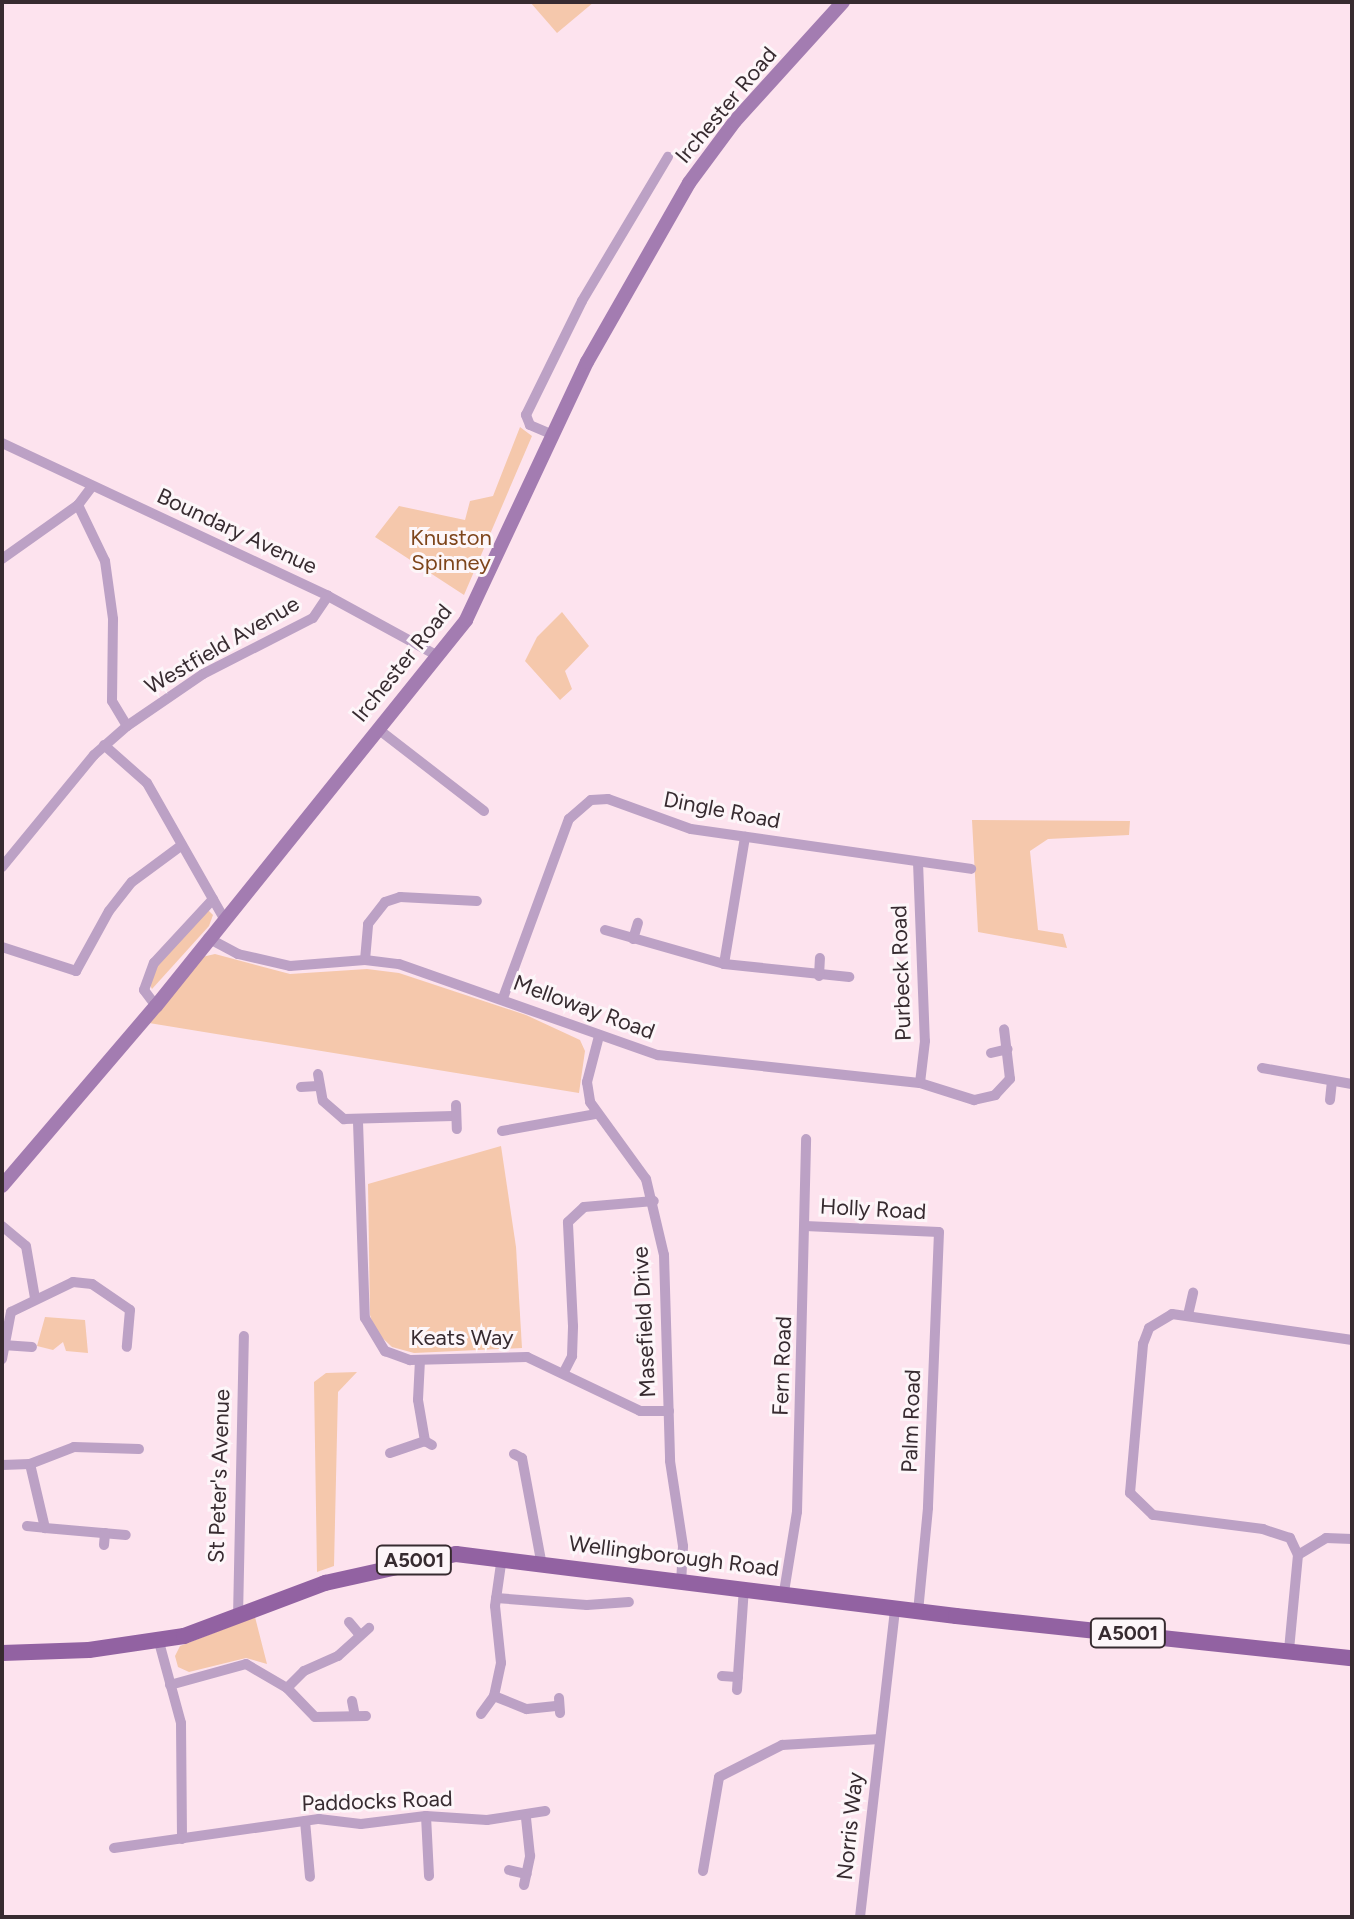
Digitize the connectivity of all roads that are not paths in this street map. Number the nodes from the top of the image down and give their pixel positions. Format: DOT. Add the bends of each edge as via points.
graph roads {
  1 [pos="843,2"];
  2 [pos="668,157"];
  3 [pos="551,434"];
  4 [pos="2,443"];
  5 [pos="91,488"];
  6 [pos="78,505"];
  7 [pos="2,559"];
  8 [pos="328,596"];
  9 [pos="438,656"];
  10 [pos="127,726"];
  11 [pos="378,729"];
  12 [pos="104,745"];
  13 [pos="484,811"];
  14 [pos="745,837"];
  15 [pos="182,845"];
  16 [pos="918,862"];
  17 [pos="2,867"];
  18 [pos="971,869"];
  19 [pos="213,899"];
  20 [pos="446,899"];
  21 [pos="477,901"];
  22 [pos="446,914"];
  23 [pos="223,917"];
  24 [pos="638,923"];
  25 [pos="605,930"];
  26 [pos="208,938"];
  27 [pos="633,939"];
  28 [pos="2,947"];
  29 [pos="820,958"];
  30 [pos="365,960"];
  31 [pos="724,964"];
  32 [pos="819,976"];
  33 [pos="849,977"];
  34 [pos="503,998"];
  35 [pos="156,1006"];
  36 [pos="1004,1029"];
  37 [pos="599,1036"];
  38 [pos="1008,1049"];
  39 [pos="991,1053"];
  40 [pos="1262,1068"];
  41 [pos="318,1074"];
  42 [pos="1332,1081"];
  43 [pos="920,1083"];
  44 [pos="1352,1084"];
  45 [pos="318,1086"];
  46 [pos="301,1087"];
  47 [pos="1330,1100"];
  48 [pos="596,1114"];
  49 [pos="358,1122"];
  50 [pos="457,1129"];
  51 [pos="502,1131"];
  52 [pos="806,1139"];
  53 [pos="2,1186"];
  54 [pos="654,1201"];
  55 [pos="2,1226"];
  56 [pos="805,1226"];
  57 [pos="939,1232"];
  58 [pos="1193,1293"];
  59 [pos="35,1298"];
  60 [pos="1188,1315"];
  61 [pos="244,1336"];
  62 [pos="1352,1340"];
  63 [pos="3,1345"];
  64 [pos="32,1347"];
  65 [pos="127,1347"];
  66 [pos="2,1359"];
  67 [pos="420,1360"];
  68 [pos="564,1372"];
  69 [pos="669,1411"];
  70 [pos="124,1434"];
  71 [pos="124,1448"];
  72 [pos="139,1449"];
  73 [pos="390,1453"];
  74 [pos="514,1454"];
  75 [pos="30,1464"];
  76 [pos="2,1465"];
  77 [pos="27,1526"];
  78 [pos="45,1528"];
  79 [pos="105,1533"];
  80 [pos="126,1535"];
  81 [pos="1352,1539"];
  82 [pos="104,1545"];
  83 [pos="1298,1555"];
  84 [pos="502,1557"];
  85 [pos="541,1561"];
  86 [pos="681,1579"];
  87 [pos="744,1587"];
  88 [pos="784,1592"];
  89 [pos="496,1598"];
  90 [pos="629,1602"];
  91 [pos="895,1608"];
  92 [pos="918,1611"];
  93 [pos="238,1617"];
  94 [pos="349,1622"];
  95 [pos="159,1642"];
  96 [pos="1289,1650"];
  97 [pos="2,1653"];
  98 [pos="1352,1658"];
  99 [pos="722,1676"];
  100 [pos="738,1677"];
  101 [pos="170,1685"];
  102 [pos="287,1688"];
  103 [pos="737,1690"];
  104 [pos="494,1696"];
  105 [pos="352,1701"];
  106 [pos="558,1706"];
  107 [pos="481,1714"];
  108 [pos="880,1739"];
  109 [pos="545,1811"];
  110 [pos="426,1816"];
  111 [pos="526,1817"];
  112 [pos="305,1821"];
  113 [pos="182,1839"];
  114 [pos="114,1848"];
  115 [pos="509,1870"];
  116 [pos="703,1871"];
  117 [pos="429,1876"];
  118 [pos="310,1877"];
  119 [pos="860,1917"];
  1 -- 3 [label="main road, Irchester Road" via="735,121 694,176"];
  2 -- 3 [label="street" via="582,301 526,415 530,425"];
  3 -- 9 [label="main road, Irchester Road" via="477,603"];
  4 -- 5 [label="street, Boundary Avenue"];
  5 -- 6 [label="street"];
  5 -- 8 [label="street, Boundary Avenue"];
  6 -- 7 [label="street"];
  6 -- 10 [label="street" via="105,561 113,619 112,701"];
  8 -- 9 [label="street, Boundary Avenue"];
  8 -- 10 [label="street, Westfield Avenue" via="308,621 203,674"];
  9 -- 11 [label="main road, Irchester Road"];
  10 -- 12 [label="street, Westfield Avenue"];
  11 -- 13 [label="street"];
  11 -- 23 [label="main road, Irchester Road"];
  12 -- 15 [label="street" via="144,779"];
  12 -- 17 [label="street, Westfield Avenue"];
  14 -- 16 [label="street, Dingle Road"];
  14 -- 31 [label="street"];
  14 -- 34 [label="street, Dingle Road" via="691,829 608,799 581,805 563,834"];
  15 -- 19 [label="street"];
  15 -- 28 [label="street" via="132,882 76,971"];
  16 -- 18 [label="street, Dingle Road"];
  16 -- 43 [label="street, Purbeck Road" via="925,1041"];
  19 -- 23 [label="street"];
  19 -- 35 [label="street" via="171,941 149,973 144,990"];
  20 -- 21 [label="street"];
  20 -- 22 [label="street"];
  20 -- 30 [label="street" via="400,897 385,902 368,924"];
  23 -- 26 [label="main road, Irchester Road"];
  24 -- 27 [label="street"];
  25 -- 27 [label="street"];
  26 -- 30 [label="street, Melloway Road" via="238,954 290,966"];
  26 -- 35 [label="main road, Irchester Road"];
  27 -- 31 [label="street"];
  29 -- 32 [label="street"];
  30 -- 34 [label="street, Melloway Road" via="399,964"];
  31 -- 32 [label="street"];
  32 -- 33 [label="street"];
  34 -- 37 [label="street, Melloway Road"];
  35 -- 53 [label="main road, Irchester Road"];
  36 -- 38 [label="street, Melloway Road"];
  37 -- 43 [label="street, Melloway Road" via="658,1055 712,1063"];
  37 -- 48 [label="street, Masefield Drive" via="587,1082"];
  38 -- 39 [label="street"];
  38 -- 43 [label="street, Melloway Road" via="1010,1079 990,1098 974,1100"];
  40 -- 42 [label="street"];
  41 -- 45 [label="street"];
  42 -- 44 [label="street"];
  42 -- 47 [label="street"];
  45 -- 46 [label="street"];
  45 -- 49 [label="street" via="334,1113"];
  48 -- 51 [label="street"];
  48 -- 54 [label="street, Masefield Drive" via="639,1168"];
  49 -- 50 [label="street" via="454,1111"];
  49 -- 67 [label="street, Keats Way" via="365,1318 385,1351"];
  52 -- 56 [label="street, Fern Road"];
  54 -- 68 [label="street" via="584,1207 568,1222 573,1326 572,1356"];
  54 -- 69 [label="street, Masefield Drive" via="664,1255"];
  55 -- 59 [label="street" via="26,1246"];
  56 -- 57 [label="street, Holly Road"];
  56 -- 88 [label="street, Fern Road" via="797,1512"];
  57 -- 92 [label="street, Palm Road" via="928,1508"];
  58 -- 60 [label="street"];
  59 -- 63 [label="street" via="11,1312"];
  59 -- 65 [label="street" via="73,1282 92,1284 130,1310"];
  60 -- 62 [label="street"];
  60 -- 83 [label="street" via="1164,1317 1146,1335 1130,1493 1153,1515 1283,1533"];
  61 -- 93 [label="street, St Peter's Avenue"];
  63 -- 64 [label="street"];
  63 -- 66 [label="street"];
  67 -- 68 [label="street, Keats Way" via="527,1357"];
  67 -- 73 [label="street" via="418,1400 428,1443"];
  68 -- 69 [label="street, Keats Way" via="640,1411"];
  69 -- 86 [label="street, Masefield Drive" via="683,1546"];
  70 -- 71 [label="street"];
  71 -- 72 [label="street"];
  71 -- 75 [label="street" via="74,1447"];
  74 -- 85 [label="street" via="522,1458"];
  75 -- 76 [label="street"];
  75 -- 78 [label="street"];
  77 -- 78 [label="street"];
  78 -- 79 [label="street"];
  79 -- 80 [label="street"];
  79 -- 82 [label="street"];
  81 -- 83 [label="street" via="1326,1538"];
  83 -- 96 [label="street"];
  84 -- 85 [label="main road, Wellingborough Road / A5001"];
  84 -- 89 [label="street"];
  84 -- 93 [label="main road, Wellingborough Road / A5001" via="456,1554 397,1564 304,1590"];
  85 -- 86 [label="main road, Wellingborough Road / A5001"];
  86 -- 87 [label="main road, Wellingborough Road / A5001"];
  87 -- 88 [label="main road, Wellingborough Road / A5001"];
  87 -- 100 [label="street"];
  88 -- 91 [label="main road, Wellingborough Road / A5001"];
  89 -- 90 [label="street" via="586,1610"];
  89 -- 104 [label="street" via="501,1663"];
  91 -- 92 [label="main road, Wellingborough Road / A5001"];
  91 -- 108 [label="street, Norris Way"];
  92 -- 96 [label="main road, Wellingborough Road / A5001"];
  93 -- 95 [label="main road, Wellingborough Road / A5001"];
  94 -- 102 [label="street" via="365,1631"];
  95 -- 97 [label="main road, Wellingborough Road / A5001"];
  95 -- 101 [label="street"];
  96 -- 98 [label="main road, Wellingborough Road / A5001"];
  99 -- 100 [label="street"];
  100 -- 103 [label="street"];
  101 -- 102 [label="street" via="236,1665 261,1668"];
  101 -- 113 [label="street" via="181,1723"];
  102 -- 105 [label="street" via="315,1717 360,1716"];
  104 -- 106 [label="street" via="527,1709"];
  104 -- 107 [label="street"];
  108 -- 116 [label="street, Norris Way" via="782,1745 719,1777"];
  108 -- 119 [label="street, Norris Way"];
  109 -- 111 [label="street, Paddocks Road"];
  110 -- 111 [label="street, Paddocks Road"];
  110 -- 112 [label="street, Paddocks Road" via="361,1824"];
  110 -- 117 [label="street"];
  111 -- 115 [label="street" via="526,1879"];
  112 -- 113 [label="street, Paddocks Road"];
  112 -- 118 [label="street"];
  113 -- 114 [label="street, Paddocks Road"];
}
